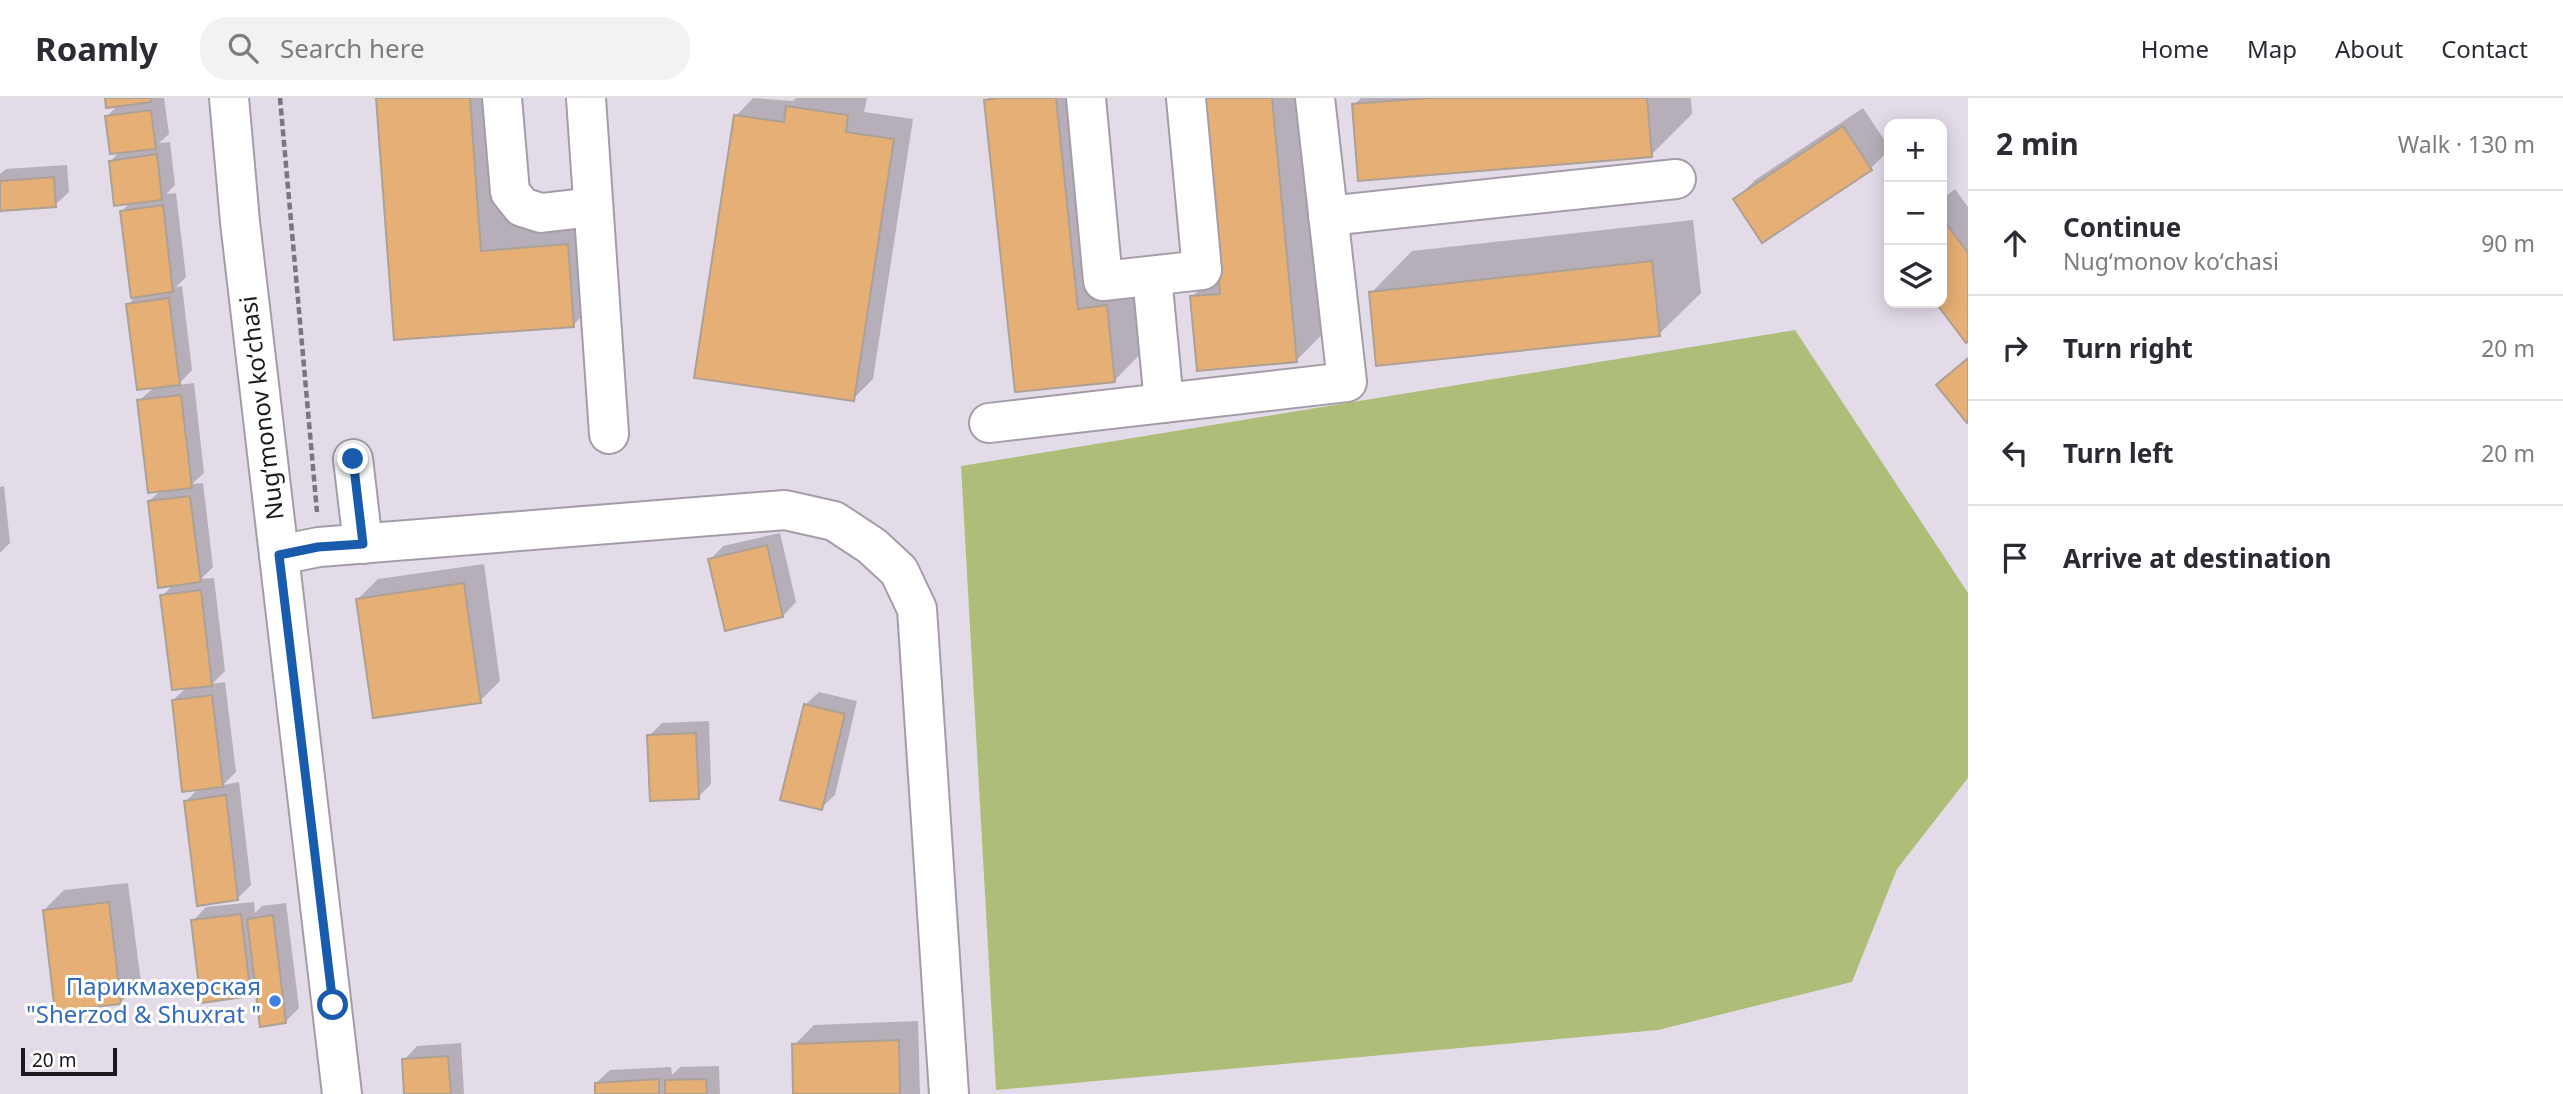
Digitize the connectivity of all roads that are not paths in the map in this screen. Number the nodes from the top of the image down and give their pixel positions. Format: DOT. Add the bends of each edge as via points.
graph roads {
  1 [pos="229,98"];
  2 [pos="502,98"];
  3 [pos="586,98"];
  4 [pos="1086,98"];
  5 [pos="1186,98"];
  6 [pos="1315,98"];
  7 [pos="1676,179"];
  8 [pos="593,207"];
  9 [pos="1328,216"];
  10 [pos="1152,276"];
  11 [pos="1164,403"];
  12 [pos="989,423"];
  13 [pos="609,434"];
  14 [pos="353,459"];
  15 [pos="363,544"];
  16 [pos="279,555"];
  17 [pos="342,1094"];
  18 [pos="949,1094"];
  1 -- 16 [label="street, Nugʻmonov koʻchasi"];
  2 -- 8 [label="street" via="510,192 522,207 541,213"];
  3 -- 8 [label="street"];
  4 -- 10 [label="street" via="1103,281"];
  5 -- 10 [label="street" via="1202,270"];
  6 -- 9 [label="street"];
  7 -- 9 [label="street"];
  8 -- 13 [label="street"];
  9 -- 11 [label="street" via="1347,382"];
  10 -- 11 [label="street"];
  11 -- 12 [label="street"];
  14 -- 15 [label="street"];
  15 -- 16 [label="street"];
  15 -- 18 [label="street" via="785,510 834,521 881,554 899,571 917,609"];
  16 -- 17 [label="street, Nugʻmonov koʻchasi"];
}
